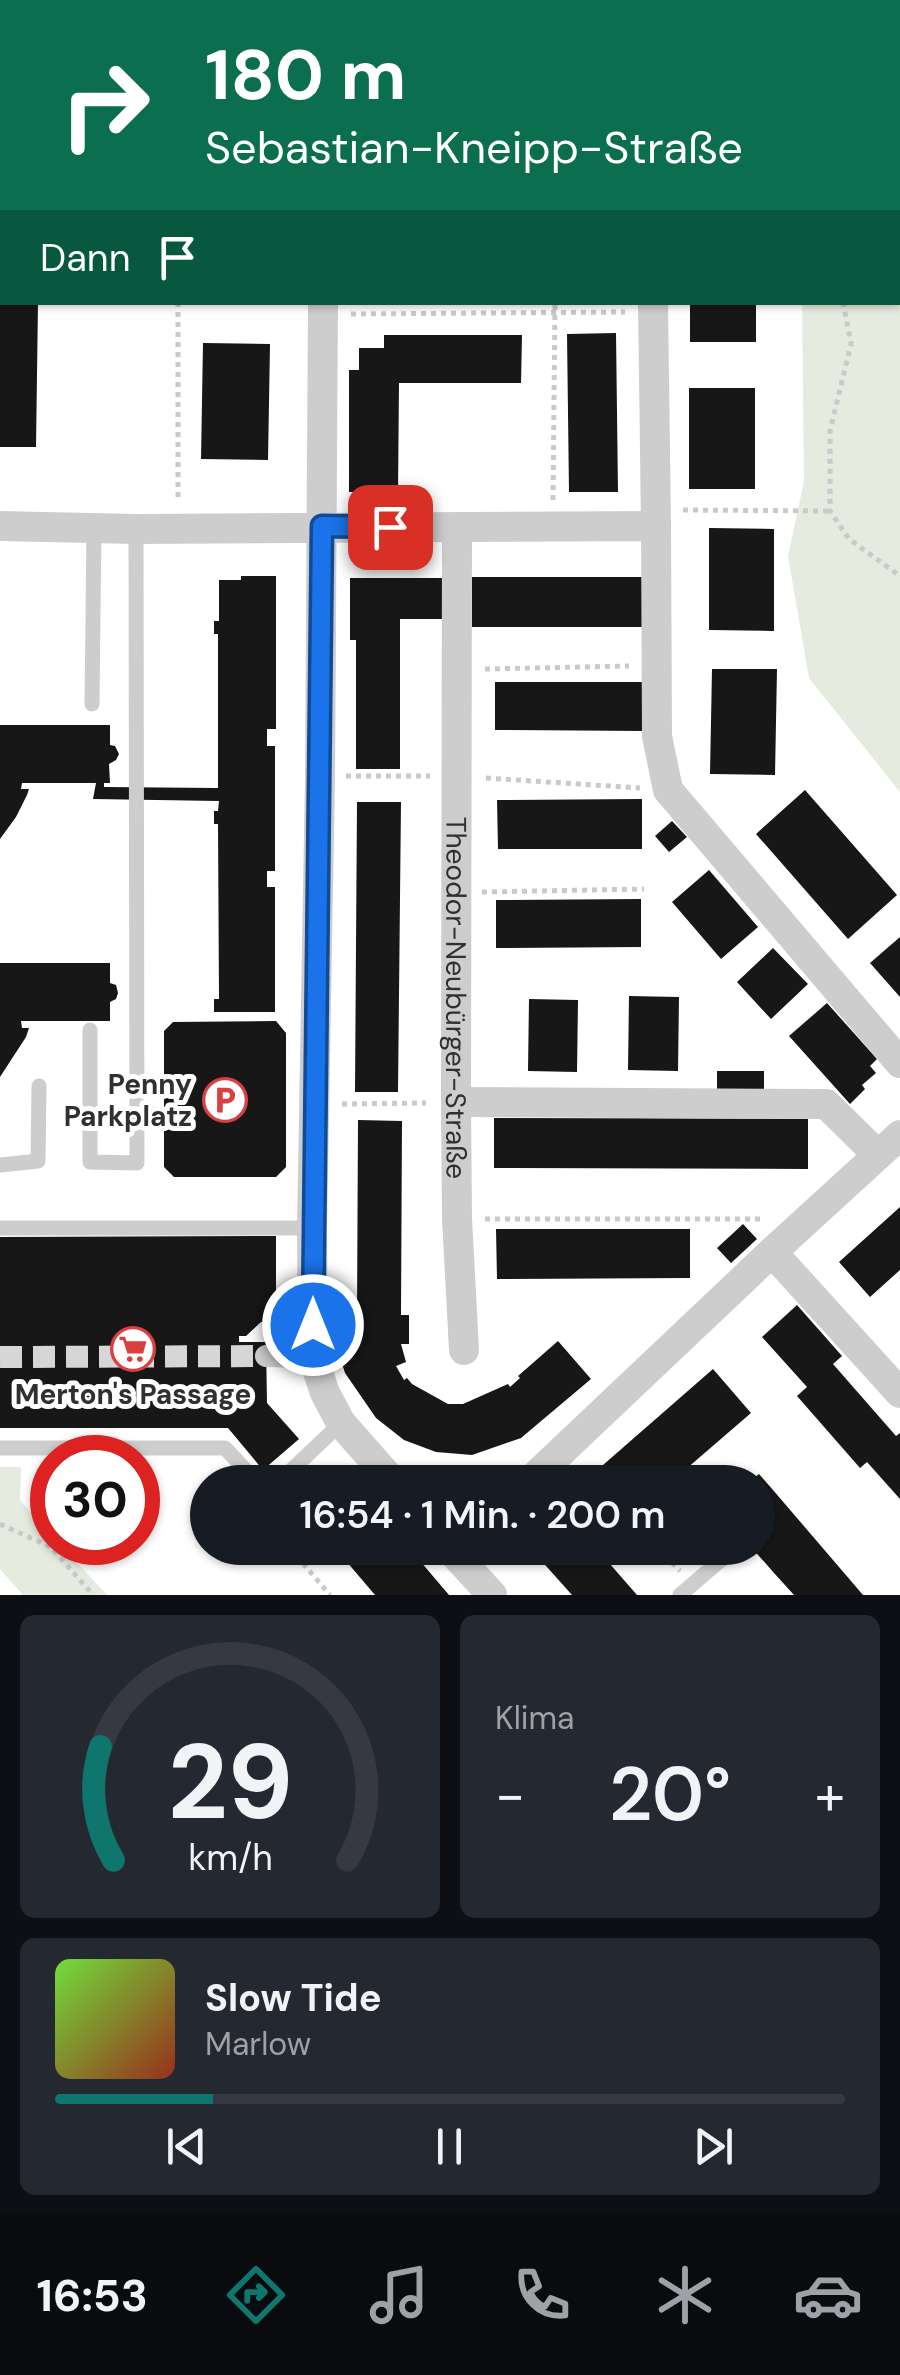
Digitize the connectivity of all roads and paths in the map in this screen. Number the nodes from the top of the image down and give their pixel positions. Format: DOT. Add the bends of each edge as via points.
graph roads {
  1 [pos="178,305"];
  2 [pos="555,305"];
  3 [pos="844,305"];
  4 [pos="653,307"];
  5 [pos="323,308"];
  6 [pos="555,313"];
  7 [pos="178,504"];
  8 [pos="830,510"];
  9 [pos="655,518"];
  10 [pos="0,526"];
  11 [pos="322,526"];
  12 [pos="94,527"];
  13 [pos="136,528"];
  14 [pos="458,528"];
  15 [pos="552,528"];
  16 [pos="900,576"];
  17 [pos="658,666"];
  18 [pos="457,670"];
  19 [pos="92,704"];
  20 [pos="338,776"];
  21 [pos="458,776"];
  22 [pos="668,790"];
  23 [pos="644,890"];
  24 [pos="456,892"];
  25 [pos="90,1030"];
  26 [pos="900,1063"];
  27 [pos="39,1086"];
  28 [pos="456,1102"];
  29 [pos="329,1104"];
  30 [pos="889,1145"];
  31 [pos="0,1165"];
  32 [pos="457,1218"];
  33 [pos="0,1228"];
  34 [pos="312,1228"];
  35 [pos="783,1241"];
  36 [pos="464,1350"];
  37 [pos="266,1356"];
  38 [pos="314,1357"];
  39 [pos="900,1393"];
  40 [pos="341,1423"];
  41 [pos="0,1448"];
  42 [pos="240,1465"];
  43 [pos="296,1465"];
  44 [pos="377,1465"];
  45 [pos="547,1465"];
  46 [pos="0,1524"];
  47 [pos="304,1565"];
  48 [pos="466,1565"];
  49 [pos="669,1565"];
  50 [pos="714,1565"];
  51 [pos="686,1590"];
  52 [pos="93,1595"];
  53 [pos="330,1595"];
  54 [pos="492,1595"];
  1 -- 7 [label="path"];
  2 -- 6 [label="path"];
  3 -- 8 [label="path" via="850,344 830,432"];
  4 -- 6 [label="path"];
  4 -- 9 [label="street"];
  5 -- 6 [label="path"];
  5 -- 11 [label="street"];
  6 -- 15 [label="path"];
  8 -- 9 [label="path"];
  8 -- 16 [label="path" via="849,539"];
  9 -- 15 [label="street"];
  9 -- 17 [label="street"];
  10 -- 12 [label="street"];
  11 -- 13 [label="street"];
  11 -- 14 [label="street"];
  11 -- 34 [label="street"];
  12 -- 13 [label="street"];
  12 -- 19 [label="lane"];
  13 -- 25 [label="lane" via="138,1163 90,1162"];
  14 -- 15 [label="street"];
  14 -- 18 [label="street, Theodor-Neubürger-Straße"];
  17 -- 18 [label="path"];
  17 -- 22 [label="street" via="657,736"];
  18 -- 21 [label="street, Theodor-Neubürger-Straße"];
  20 -- 21 [label="path"];
  21 -- 22 [label="path, Theodor-Neubürger-Straße"];
  21 -- 24 [label="street, Theodor-Neubürger-Straße"];
  22 -- 26 [label="street"];
  23 -- 24 [label="path"];
  24 -- 28 [label="street, Theodor-Neubürger-Straße"];
  27 -- 31 [label="lane" via="38,1161"];
  28 -- 29 [label="path"];
  28 -- 30 [label="street" via="826,1104"];
  28 -- 32 [label="street, Theodor-Neubürger-Straße"];
  30 -- 35 [label="street"];
  32 -- 35 [label="path, Theodor-Neubürger-Straße" via="779,1219"];
  32 -- 36 [label="street, Theodor-Neubürger-Straße"];
  33 -- 34 [label="lane"];
  34 -- 38 [label="street"];
  35 -- 39 [label="street"];
  35 -- 45 [label="street"];
  37 -- 38 [label="street"];
  38 -- 40 [label="street"];
  40 -- 43 [label="lane"];
  40 -- 44 [label="street"];
  41 -- 42 [label="lane" via="224,1448"];
  46 -- 52 [label="path" via="51,1547"];
  47 -- 53 [label="path"];
  48 -- 54 [label="street"];
  49 -- 51 [label="path"];
  50 -- 51 [label="lane"];
}
